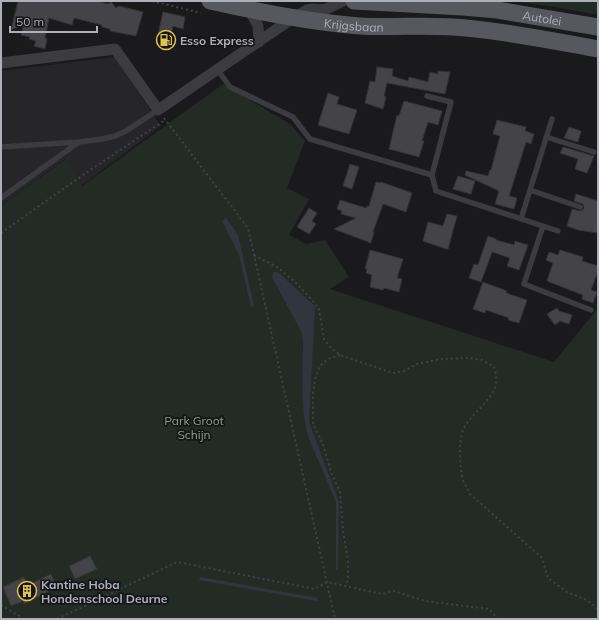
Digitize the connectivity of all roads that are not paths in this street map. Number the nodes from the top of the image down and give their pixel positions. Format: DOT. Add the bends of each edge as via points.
graph roads {
  1 [pos="210,1"];
  2 [pos="343,1"];
  3 [pos="354,1"];
  4 [pos="463,6"];
  5 [pos="249,9"];
  6 [pos="293,18"];
  7 [pos="598,27"];
  8 [pos="500,32"];
  9 [pos="259,42"];
  10 [pos="598,49"];
  11 [pos="1,63"];
  12 [pos="217,69"];
  13 [pos="427,96"];
  14 [pos="158,110"];
  15 [pos="552,119"];
  16 [pos="546,137"];
  17 [pos="79,142"];
  18 [pos="1,147"];
  19 [pos="594,152"];
  20 [pos="432,175"];
  21 [pos="530,190"];
  22 [pos="1,198"];
  23 [pos="580,207"];
  24 [pos="521,219"];
  25 [pos="543,226"];
  26 [pos="558,230"];
  27 [pos="591,310"];
  1 -- 5 [label="main road, Krijgsbaan"];
  2 -- 6 [label="street" via="324,10 306,10"];
  3 -- 4 [label="main road, Krijgsbaan"];
  4 -- 7 [label="main road, Autolei"];
  5 -- 6 [label="main road, Krijgsbaan"];
  5 -- 9 [label="street" via="258,26"];
  6 -- 8 [label="main road, Krijgsbaan" via="360,26 464,28"];
  6 -- 9 [label="street"];
  8 -- 10 [label="main road, Autolei"];
  9 -- 12 [label="street"];
  11 -- 14 [label="street" via="115,49"];
  12 -- 14 [label="street"];
  12 -- 20 [label="lane" via="230,87 293,117 310,139"];
  13 -- 20 [label="lane" via="451,102"];
  14 -- 17 [label="lane" via="115,136"];
  15 -- 16 [label="lane"];
  16 -- 19 [label="lane"];
  16 -- 21 [label="lane"];
  17 -- 18 [label="lane"];
  17 -- 22 [label="lane"];
  20 -- 24 [label="lane" via="436,191"];
  21 -- 23 [label="lane"];
  21 -- 24 [label="lane"];
  24 -- 25 [label="lane"];
  25 -- 26 [label="lane"];
  25 -- 27 [label="lane" via="524,284"];
}
